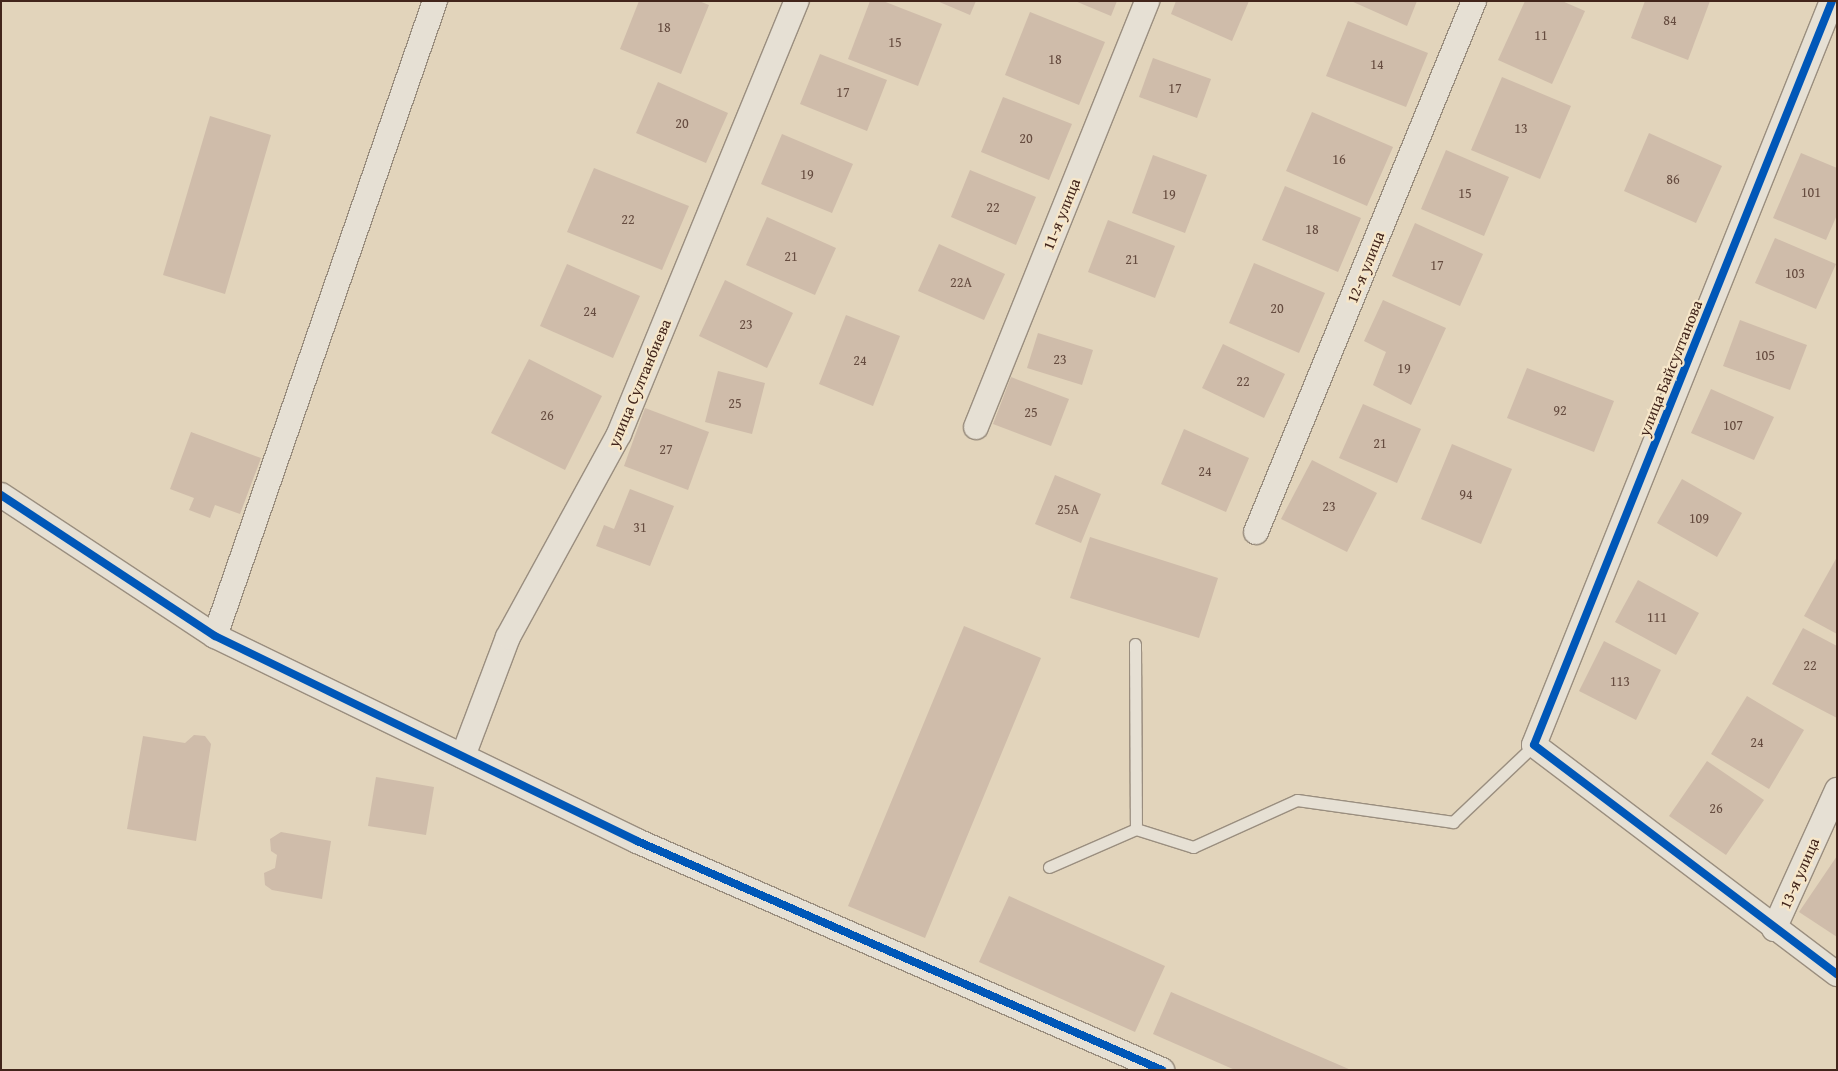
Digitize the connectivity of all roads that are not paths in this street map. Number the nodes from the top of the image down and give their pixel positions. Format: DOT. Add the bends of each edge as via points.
graph roads {
  1 [pos="435,1"];
  2 [pos="797,1"];
  3 [pos="1147,1"];
  4 [pos="1474,1"];
  5 [pos="1832,1"];
  6 [pos="976,427"];
  7 [pos="1,495"];
  8 [pos="1256,532"];
  9 [pos="214,636"];
  10 [pos="1136,644"];
  11 [pos="1534,745"];
  12 [pos="462,756"];
  13 [pos="1837,790"];
  14 [pos="1136,829"];
  15 [pos="1049,867"];
  16 [pos="1774,929"];
  17 [pos="1837,974"];
  18 [pos="1162,1070"];
  1 -- 9 [label="street"];
  2 -- 12 [label="street, улица Султанбиева" via="619,434 508,637"];
  3 -- 6 [label="street, 11-я улица"];
  4 -- 8 [label="street, 12-я улица"];
  5 -- 11 [label="street, улица Байсултанова"];
  7 -- 9 [label="street"];
  9 -- 12 [label="street"];
  10 -- 14 [label="lane"];
  11 -- 14 [label="lane" via="1453,822 1297,800 1193,847"];
  11 -- 16 [label="street"];
  12 -- 18 [label="street" via="637,841"];
  13 -- 16 [label="street, 13-я улица"];
  14 -- 15 [label="lane"];
  16 -- 17 [label="street"];
}
